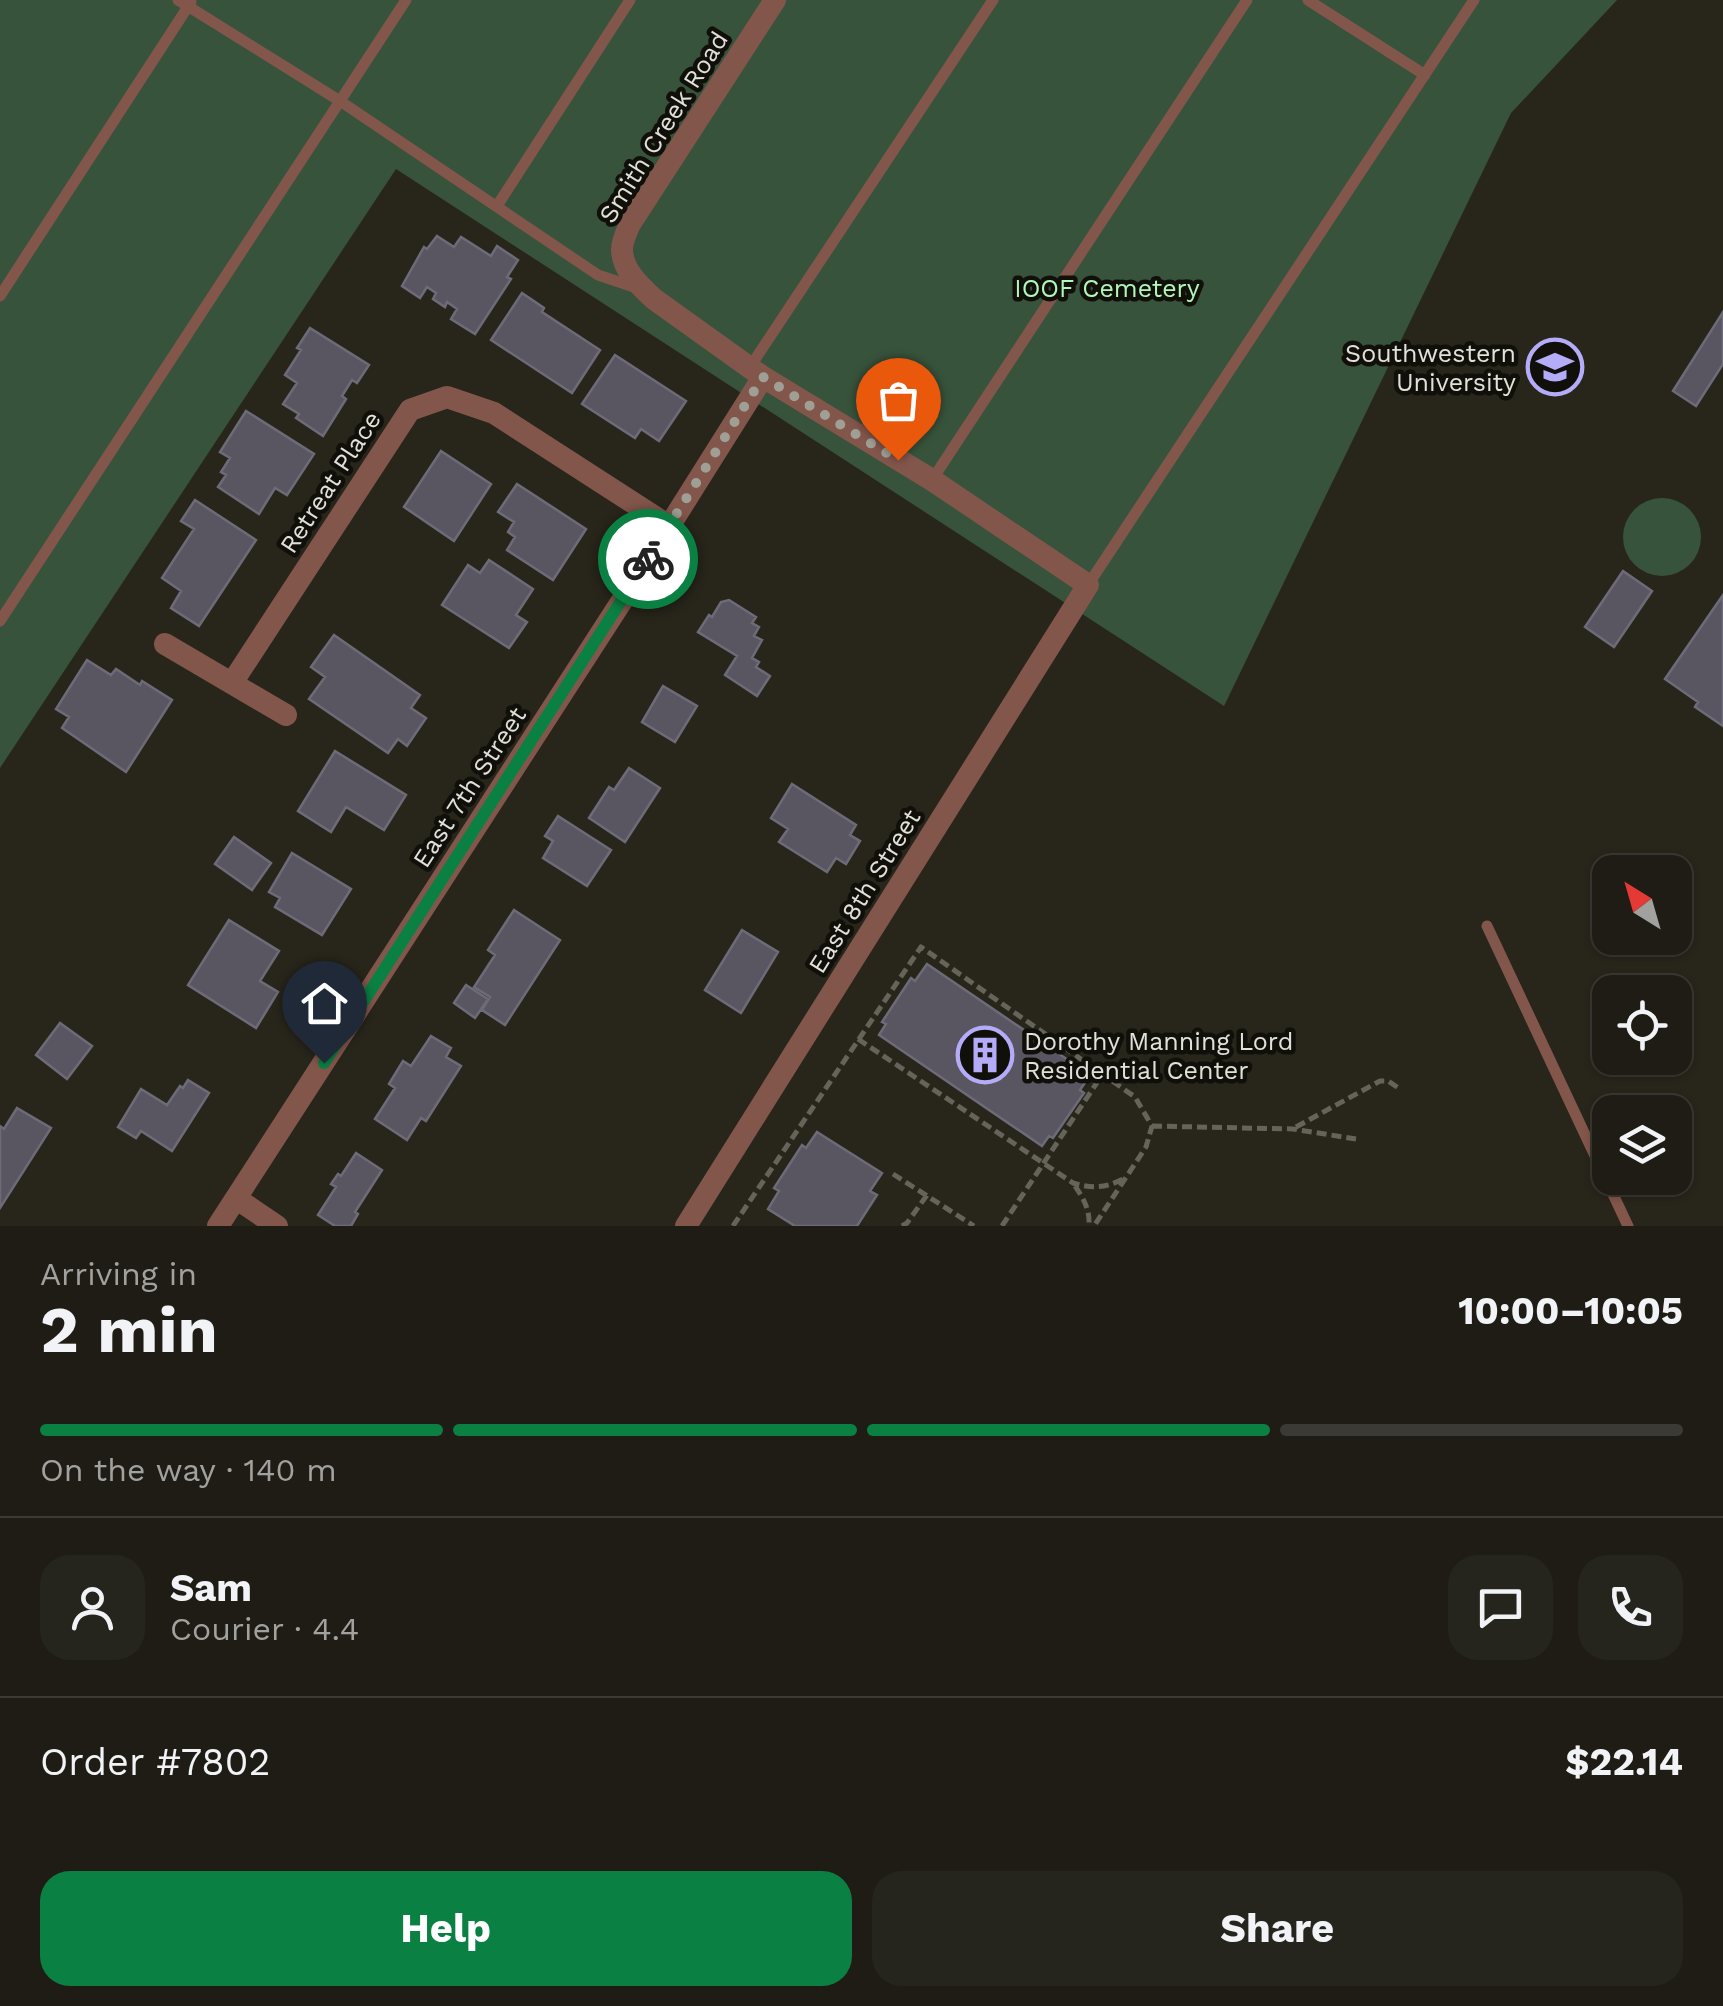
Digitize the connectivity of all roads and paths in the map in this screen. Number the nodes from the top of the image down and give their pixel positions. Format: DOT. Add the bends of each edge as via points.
graph roads {
  1 [pos="406,0"];
  2 [pos="630,0"];
  3 [pos="776,0"];
  4 [pos="993,0"];
  5 [pos="1247,0"];
  6 [pos="1308,0"];
  7 [pos="1474,0"];
  8 [pos="186,2"];
  9 [pos="1425,75"];
  10 [pos="340,101"];
  11 [pos="497,206"];
  12 [pos="645,291"];
  13 [pos="0,296"];
  14 [pos="757,372"];
  15 [pos="932,480"];
  16 [pos="669,526"];
  17 [pos="1088,584"];
  18 [pos="0,622"];
  19 [pos="165,644"];
  20 [pos="232,683"];
  21 [pos="286,716"];
  22 [pos="1487,926"];
  23 [pos="858,1040"];
  24 [pos="1102,1076"];
  25 [pos="1400,1089"];
  26 [pos="1152,1126"];
  27 [pos="1293,1129"];
  28 [pos="1356,1139"];
  29 [pos="1044,1163"];
  30 [pos="893,1174"];
  31 [pos="1126,1178"];
  32 [pos="1073,1184"];
  33 [pos="927,1195"];
  34 [pos="236,1198"];
  35 [pos="218,1226"];
  36 [pos="277,1226"];
  37 [pos="686,1226"];
  38 [pos="733,1226"];
  39 [pos="902,1226"];
  40 [pos="974,1226"];
  41 [pos="1002,1226"];
  42 [pos="1092,1226"];
  43 [pos="1628,1226"];
  1 -- 10 [label="lane"];
  2 -- 11 [label="lane"];
  3 -- 12 [label="street, Smith Creek Road" via="630,224 621,247"];
  4 -- 14 [label="lane"];
  5 -- 15 [label="lane"];
  6 -- 9 [label="lane"];
  7 -- 9 [label="lane"];
  8 -- 10 [label="lane"];
  8 -- 13 [label="lane"];
  9 -- 17 [label="lane"];
  10 -- 11 [label="lane"];
  10 -- 18 [label="lane"];
  11 -- 12 [label="lane" via="598,276"];
  12 -- 14 [label="street, Smith Creek Road"];
  14 -- 15 [label="street, Smith Creek Road"];
  14 -- 16 [label="street, East 7th Street"];
  15 -- 17 [label="street, Smith Creek Road"];
  16 -- 20 [label="street, Retreat Place" via="494,412 447,398 410,410"];
  16 -- 34 [label="street, East 7th Street"];
  17 -- 37 [label="street, East 8th Street"];
  19 -- 20 [label="street"];
  20 -- 21 [label="street"];
  22 -- 43 [label="lane"];
  23 -- 24 [label="path" via="921,947"];
  23 -- 29 [label="path"];
  23 -- 38 [label="path"];
  24 -- 26 [label="path" via="1136,1097"];
  24 -- 29 [label="path"];
  25 -- 27 [label="path" via="1380,1081"];
  26 -- 27 [label="path"];
  26 -- 31 [label="path"];
  27 -- 28 [label="path"];
  29 -- 32 [label="path"];
  29 -- 41 [label="path"];
  30 -- 33 [label="path"];
  31 -- 32 [label="path" via="1107,1188"];
  31 -- 42 [label="path"];
  32 -- 42 [label="path"];
  33 -- 39 [label="path"];
  33 -- 40 [label="path"];
  34 -- 35 [label="street, East 7th Street"];
  34 -- 36 [label="street"];
}
